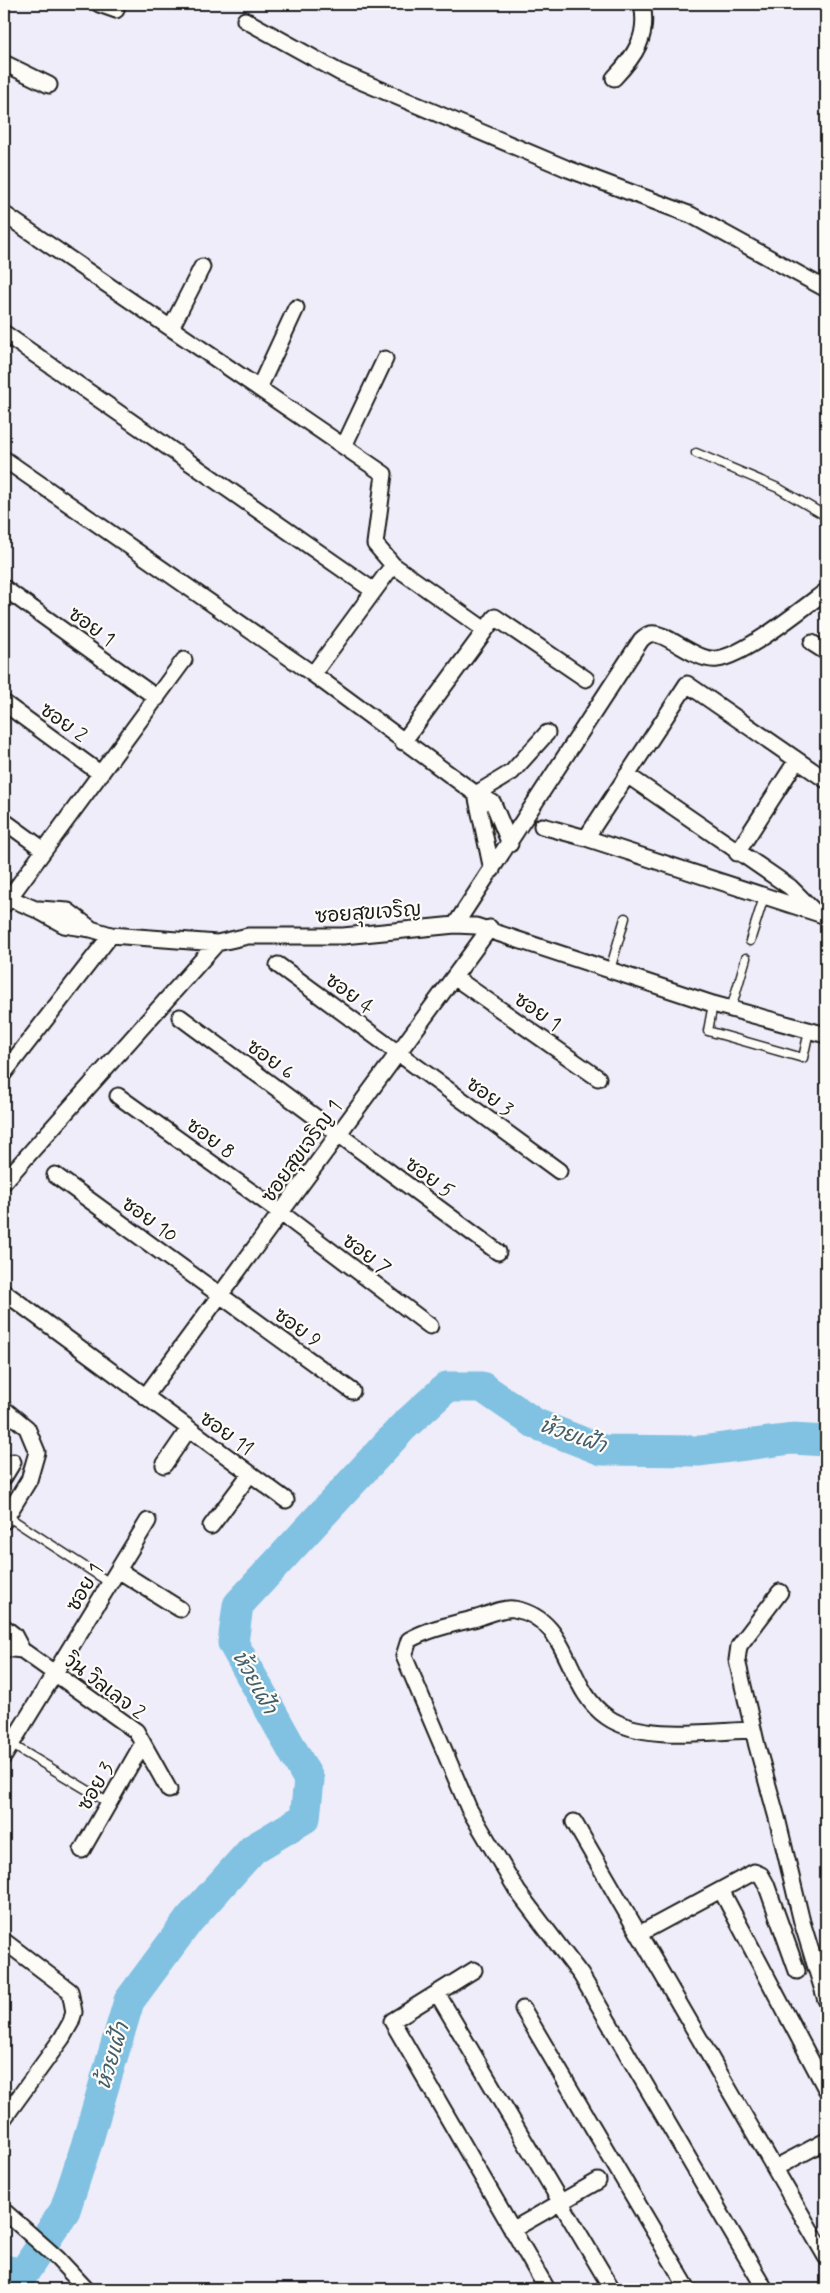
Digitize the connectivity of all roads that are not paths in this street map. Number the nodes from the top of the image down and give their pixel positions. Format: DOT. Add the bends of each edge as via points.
graph roads {
  1 [pos="100,4"];
  2 [pos="642,4"];
  3 [pos="116,10"];
  4 [pos="245,20"];
  5 [pos="4,63"];
  6 [pos="614,78"];
  7 [pos="50,85"];
  8 [pos="4,214"];
  9 [pos="202,268"];
  10 [pos="826,289"];
  11 [pos="296,308"];
  12 [pos="171,328"];
  13 [pos="4,333"];
  14 [pos="385,359"];
  15 [pos="259,388"];
  16 [pos="344,446"];
  17 [pos="696,454"];
  18 [pos="4,459"];
  19 [pos="826,516"];
  20 [pos="393,564"];
  21 [pos="4,588"];
  22 [pos="374,591"];
  23 [pos="826,591"];
  24 [pos="485,630"];
  25 [pos="812,643"];
  26 [pos="826,652"];
  27 [pos="184,660"];
  28 [pos="314,674"];
  29 [pos="586,679"];
  30 [pos="157,698"];
  31 [pos="4,703"];
  32 [pos="547,733"];
  33 [pos="403,742"];
  34 [pos="797,760"];
  35 [pos="100,774"];
  36 [pos="627,775"];
  37 [pos="826,780"];
  38 [pos="476,794"];
  39 [pos="4,820"];
  40 [pos="542,826"];
  41 [pos="586,838"];
  42 [pos="510,844"];
  43 [pos="44,850"];
  44 [pos="738,853"];
  45 [pos="492,870"];
  46 [pos="764,897"];
  47 [pos="6,902"];
  48 [pos="821,914"];
  49 [pos="625,918"];
  50 [pos="456,925"];
  51 [pos="490,928"];
  52 [pos="111,935"];
  53 [pos="750,941"];
  54 [pos="218,944"];
  55 [pos="746,958"];
  56 [pos="278,965"];
  57 [pos="610,970"];
  58 [pos="454,977"];
  59 [pos="713,1004"];
  60 [pos="732,1009"];
  61 [pos="180,1017"];
  62 [pos="809,1031"];
  63 [pos="826,1035"];
  64 [pos="398,1054"];
  65 [pos="4,1073"];
  66 [pos="598,1078"];
  67 [pos="118,1096"];
  68 [pos="339,1134"];
  69 [pos="559,1171"];
  70 [pos="55,1175"];
  71 [pos="4,1182"];
  72 [pos="280,1213"];
  73 [pos="498,1252"];
  74 [pos="4,1292"];
  75 [pos="221,1294"];
  76 [pos="430,1326"];
  77 [pos="352,1391"];
  78 [pos="145,1397"];
  79 [pos="4,1409"];
  80 [pos="188,1430"];
  81 [pos="13,1462"];
  82 [pos="164,1465"];
  83 [pos="250,1474"];
  84 [pos="4,1477"];
  85 [pos="286,1500"];
  86 [pos="5,1519"];
  87 [pos="148,1521"];
  88 [pos="210,1526"];
  89 [pos="114,1576"];
  90 [pos="780,1592"];
  91 [pos="180,1609"];
  92 [pos="4,1627"];
  93 [pos="4,1648"];
  94 [pos="22,1650"];
  95 [pos="56,1673"];
  96 [pos="753,1730"];
  97 [pos="143,1743"];
  98 [pos="6,1747"];
  99 [pos="169,1790"];
  100 [pos="108,1803"];
  101 [pos="574,1822"];
  102 [pos="82,1850"];
  103 [pos="721,1890"];
  104 [pos="639,1934"];
  105 [pos="4,1941"];
  106 [pos="474,1970"];
  107 [pos="797,1971"];
  108 [pos="437,1993"];
  109 [pos="826,2000"];
  110 [pos="523,2008"];
  111 [pos="826,2090"];
  112 [pos="4,2118"];
  113 [pos="826,2141"];
  114 [pos="775,2168"];
  115 [pos="598,2181"];
  116 [pos="559,2201"];
  117 [pos="4,2211"];
  118 [pos="512,2230"];
  119 [pos="826,2257"];
  120 [pos="86,2289"];
  121 [pos="547,2289"];
  122 [pos="612,2289"];
  123 [pos="688,2289"];
  124 [pos="765,2289"];
  1 -- 3 [label="street"];
  2 -- 6 [label="street" via="645,17 641,44"];
  4 -- 10 [label="street" via="339,72 568,169 691,215"];
  5 -- 7 [label="street"];
  8 -- 12 [label="street"];
  9 -- 12 [label="street"];
  11 -- 15 [label="street"];
  12 -- 15 [label="street"];
  13 -- 22 [label="street"];
  14 -- 16 [label="street"];
  15 -- 16 [label="street"];
  16 -- 20 [label="street" via="384,474 375,544"];
  17 -- 19 [label="lane" via="778,488"];
  18 -- 28 [label="street"];
  20 -- 22 [label="street"];
  20 -- 24 [label="street"];
  21 -- 30 [label="street, ซอย 1"];
  22 -- 28 [label="street"];
  23 -- 42 [label="street" via="734,655 715,660 693,654 658,634 650,634 641,640"];
  24 -- 29 [label="street" via="494,617"];
  24 -- 33 [label="street"];
  25 -- 26 [label="street"];
  27 -- 30 [label="street"];
  28 -- 33 [label="street"];
  30 -- 35 [label="street"];
  31 -- 35 [label="street, ซอย 2"];
  32 -- 38 [label="street" via="512,772"];
  33 -- 38 [label="street"];
  34 -- 36 [label="street" via="687,684"];
  34 -- 37 [label="street"];
  34 -- 44 [label="street"];
  35 -- 43 [label="street"];
  36 -- 41 [label="street"];
  36 -- 44 [label="street"];
  38 -- 42 [label="street" via="493,803"];
  38 -- 45 [label="street"];
  39 -- 43 [label="street"];
  40 -- 41 [label="street"];
  41 -- 46 [label="street"];
  42 -- 45 [label="street"];
  43 -- 47 [label="street"];
  44 -- 48 [label="street" via="790,887"];
  45 -- 50 [label="street"];
  46 -- 48 [label="street"];
  46 -- 53 [label="lane"];
  47 -- 52 [label="street" via="34,908 64,925"];
  49 -- 57 [label="lane"];
  50 -- 51 [label="street, ซอยสุขเจริญ"];
  50 -- 54 [label="street, ซอยสุขเจริญ" via="343,936 248,936"];
  51 -- 57 [label="street, ซอยสุขเจริญ"];
  51 -- 58 [label="street, ซอยสุขเจริญ 1"];
  52 -- 54 [label="street"];
  52 -- 65 [label="street"];
  54 -- 71 [label="street"];
  55 -- 60 [label="lane"];
  56 -- 64 [label="street, ซอย 4"];
  57 -- 59 [label="street, ซอยสุขเจริญ"];
  58 -- 64 [label="street, ซอยสุขเจริญ 1"];
  58 -- 66 [label="street, ซอย 1"];
  59 -- 60 [label="street, ซอยสุขเจริญ"];
  59 -- 62 [label="lane" via="708,1031 803,1058"];
  60 -- 62 [label="street, ซอยสุขเจริญ"];
  61 -- 68 [label="street, ซอย 6"];
  62 -- 63 [label="street, ซอยสุขเจริญ"];
  64 -- 68 [label="street, ซอยสุขเจริญ 1"];
  64 -- 69 [label="street, ซอย 3"];
  67 -- 72 [label="street, ซอย 8"];
  68 -- 72 [label="street, ซอยสุขเจริญ 1"];
  68 -- 73 [label="street, ซอย 5"];
  70 -- 75 [label="street, ซอย 10"];
  72 -- 75 [label="street, ซอยสุขเจริญ 1"];
  72 -- 76 [label="street, ซอย 7"];
  74 -- 78 [label="street"];
  75 -- 77 [label="street, ซอย 9"];
  75 -- 78 [label="street, ซอยสุขเจริญ 1"];
  78 -- 80 [label="street, ซอย 11"];
  79 -- 86 [label="street" via="27,1428 37,1452 29,1480"];
  80 -- 82 [label="street"];
  80 -- 83 [label="street, ซอย 11"];
  81 -- 84 [label="street"];
  83 -- 85 [label="street, ซอย 11"];
  83 -- 88 [label="street"];
  86 -- 89 [label="lane"];
  87 -- 89 [label="street, ซอย 1"];
  89 -- 91 [label="street"];
  89 -- 95 [label="street, ซอย 1"];
  90 -- 96 [label="street" via="738,1650"];
  92 -- 94 [label="street, วิน วิลเลจ 2" via="14,1634"];
  93 -- 94 [label="street, วิน วิลเลจ 2"];
  94 -- 95 [label="street, วิน วิลเลจ 2"];
  95 -- 97 [label="street, วิน วิลเลจ 2" via="124,1721 136,1731"];
  95 -- 98 [label="street"];
  96 -- 109 [label="street" via="802,1922"];
  96 -- 124 [label="street" via="665,1732 632,1729 607,1718 588,1699 555,1632 540,1619 513,1608 423,1632 409,1640 404,1656 469,1809 518,1892 581,1975"];
  97 -- 99 [label="street, วิน วิลเลจ 2"];
  97 -- 100 [label="street, ซอย 3"];
  98 -- 100 [label="lane"];
  100 -- 102 [label="street, ซอย 3"];
  101 -- 104 [label="street"];
  103 -- 104 [label="street"];
  103 -- 107 [label="street" via="754,1872 761,1875"];
  103 -- 111 [label="street"];
  104 -- 114 [label="street"];
  105 -- 112 [label="street" via="70,1991 74,2012 62,2038"];
  106 -- 108 [label="street"];
  108 -- 116 [label="street"];
  108 -- 118 [label="street" via="392,2021"];
  110 -- 123 [label="street"];
  113 -- 114 [label="street"];
  114 -- 119 [label="street"];
  115 -- 116 [label="street"];
  116 -- 118 [label="street"];
  116 -- 122 [label="street"];
  117 -- 120 [label="street"];
  118 -- 121 [label="street"];
}
